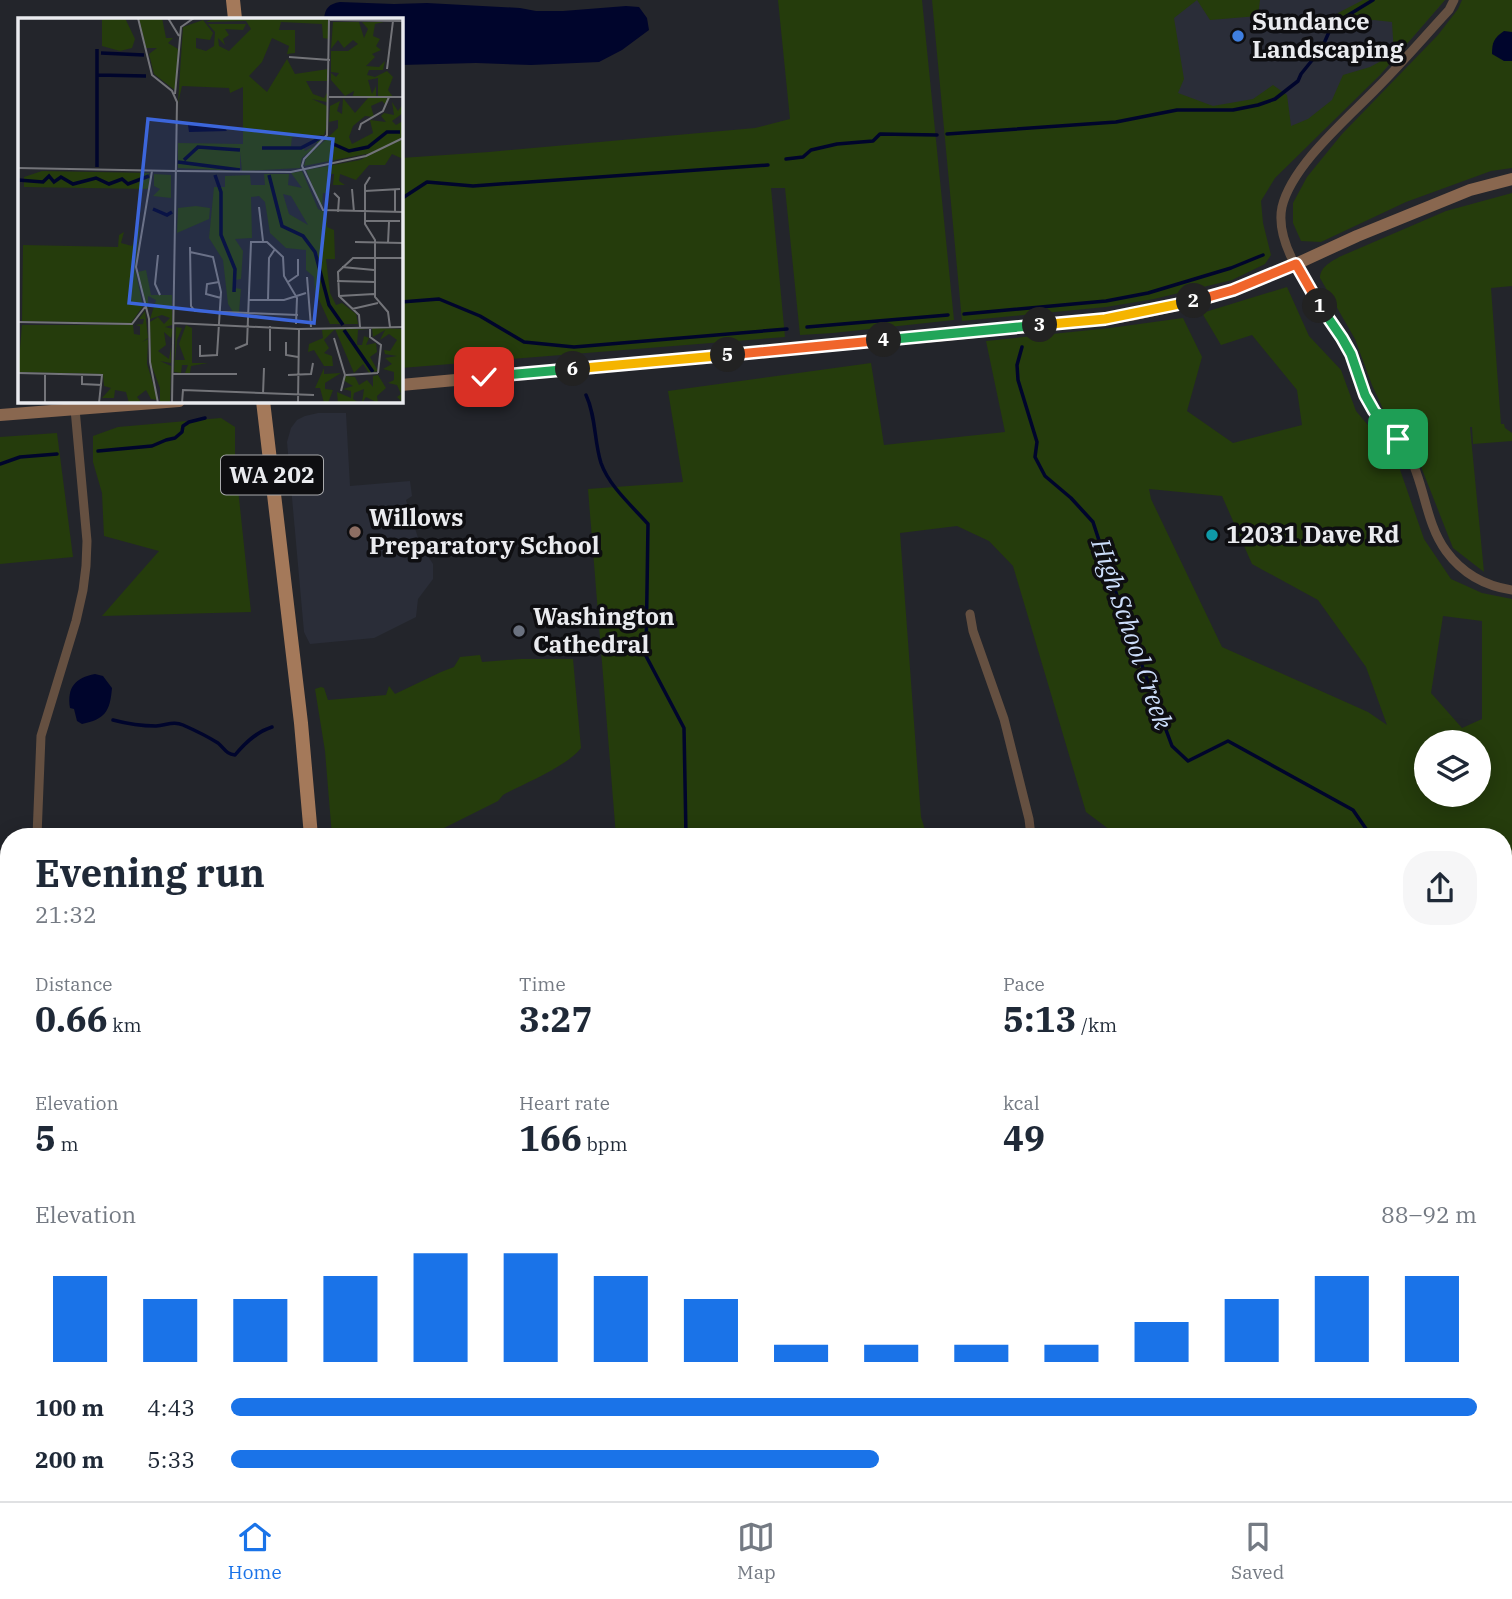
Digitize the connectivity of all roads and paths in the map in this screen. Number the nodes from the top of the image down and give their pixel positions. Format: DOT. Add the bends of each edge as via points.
graph roads {
  1 [pos="233,0"];
  2 [pos="1454,0"];
  3 [pos="235,18"];
  4 [pos="1512,179"];
  5 [pos="1296,264"];
  6 [pos="402,385"];
  7 [pos="166,402"];
  8 [pos="263,402"];
  9 [pos="75,409"];
  10 [pos="0,415"];
  11 [pos="1512,590"];
  12 [pos="970,614"];
  13 [pos="37,828"];
  14 [pos="310,828"];
  15 [pos="1030,828"];
  1 -- 3 [label="main road"];
  2 -- 5 [label="street" via="1333,132 1292,184 1281,221 1286,247"];
  4 -- 5 [label="street" via="1470,190"];
  5 -- 6 [label="street" via="1201,300 1105,319"];
  5 -- 11 [label="street" via="1351,354 1374,411 1410,457 1445,550 1466,573 1491,586"];
  7 -- 9 [label="street"];
  8 -- 14 [label="main road, WA 202"];
  9 -- 10 [label="street"];
  9 -- 13 [label="street" via="86,566 76,621 41,736"];
  12 -- 15 [label="street" via="1004,719"];
}
